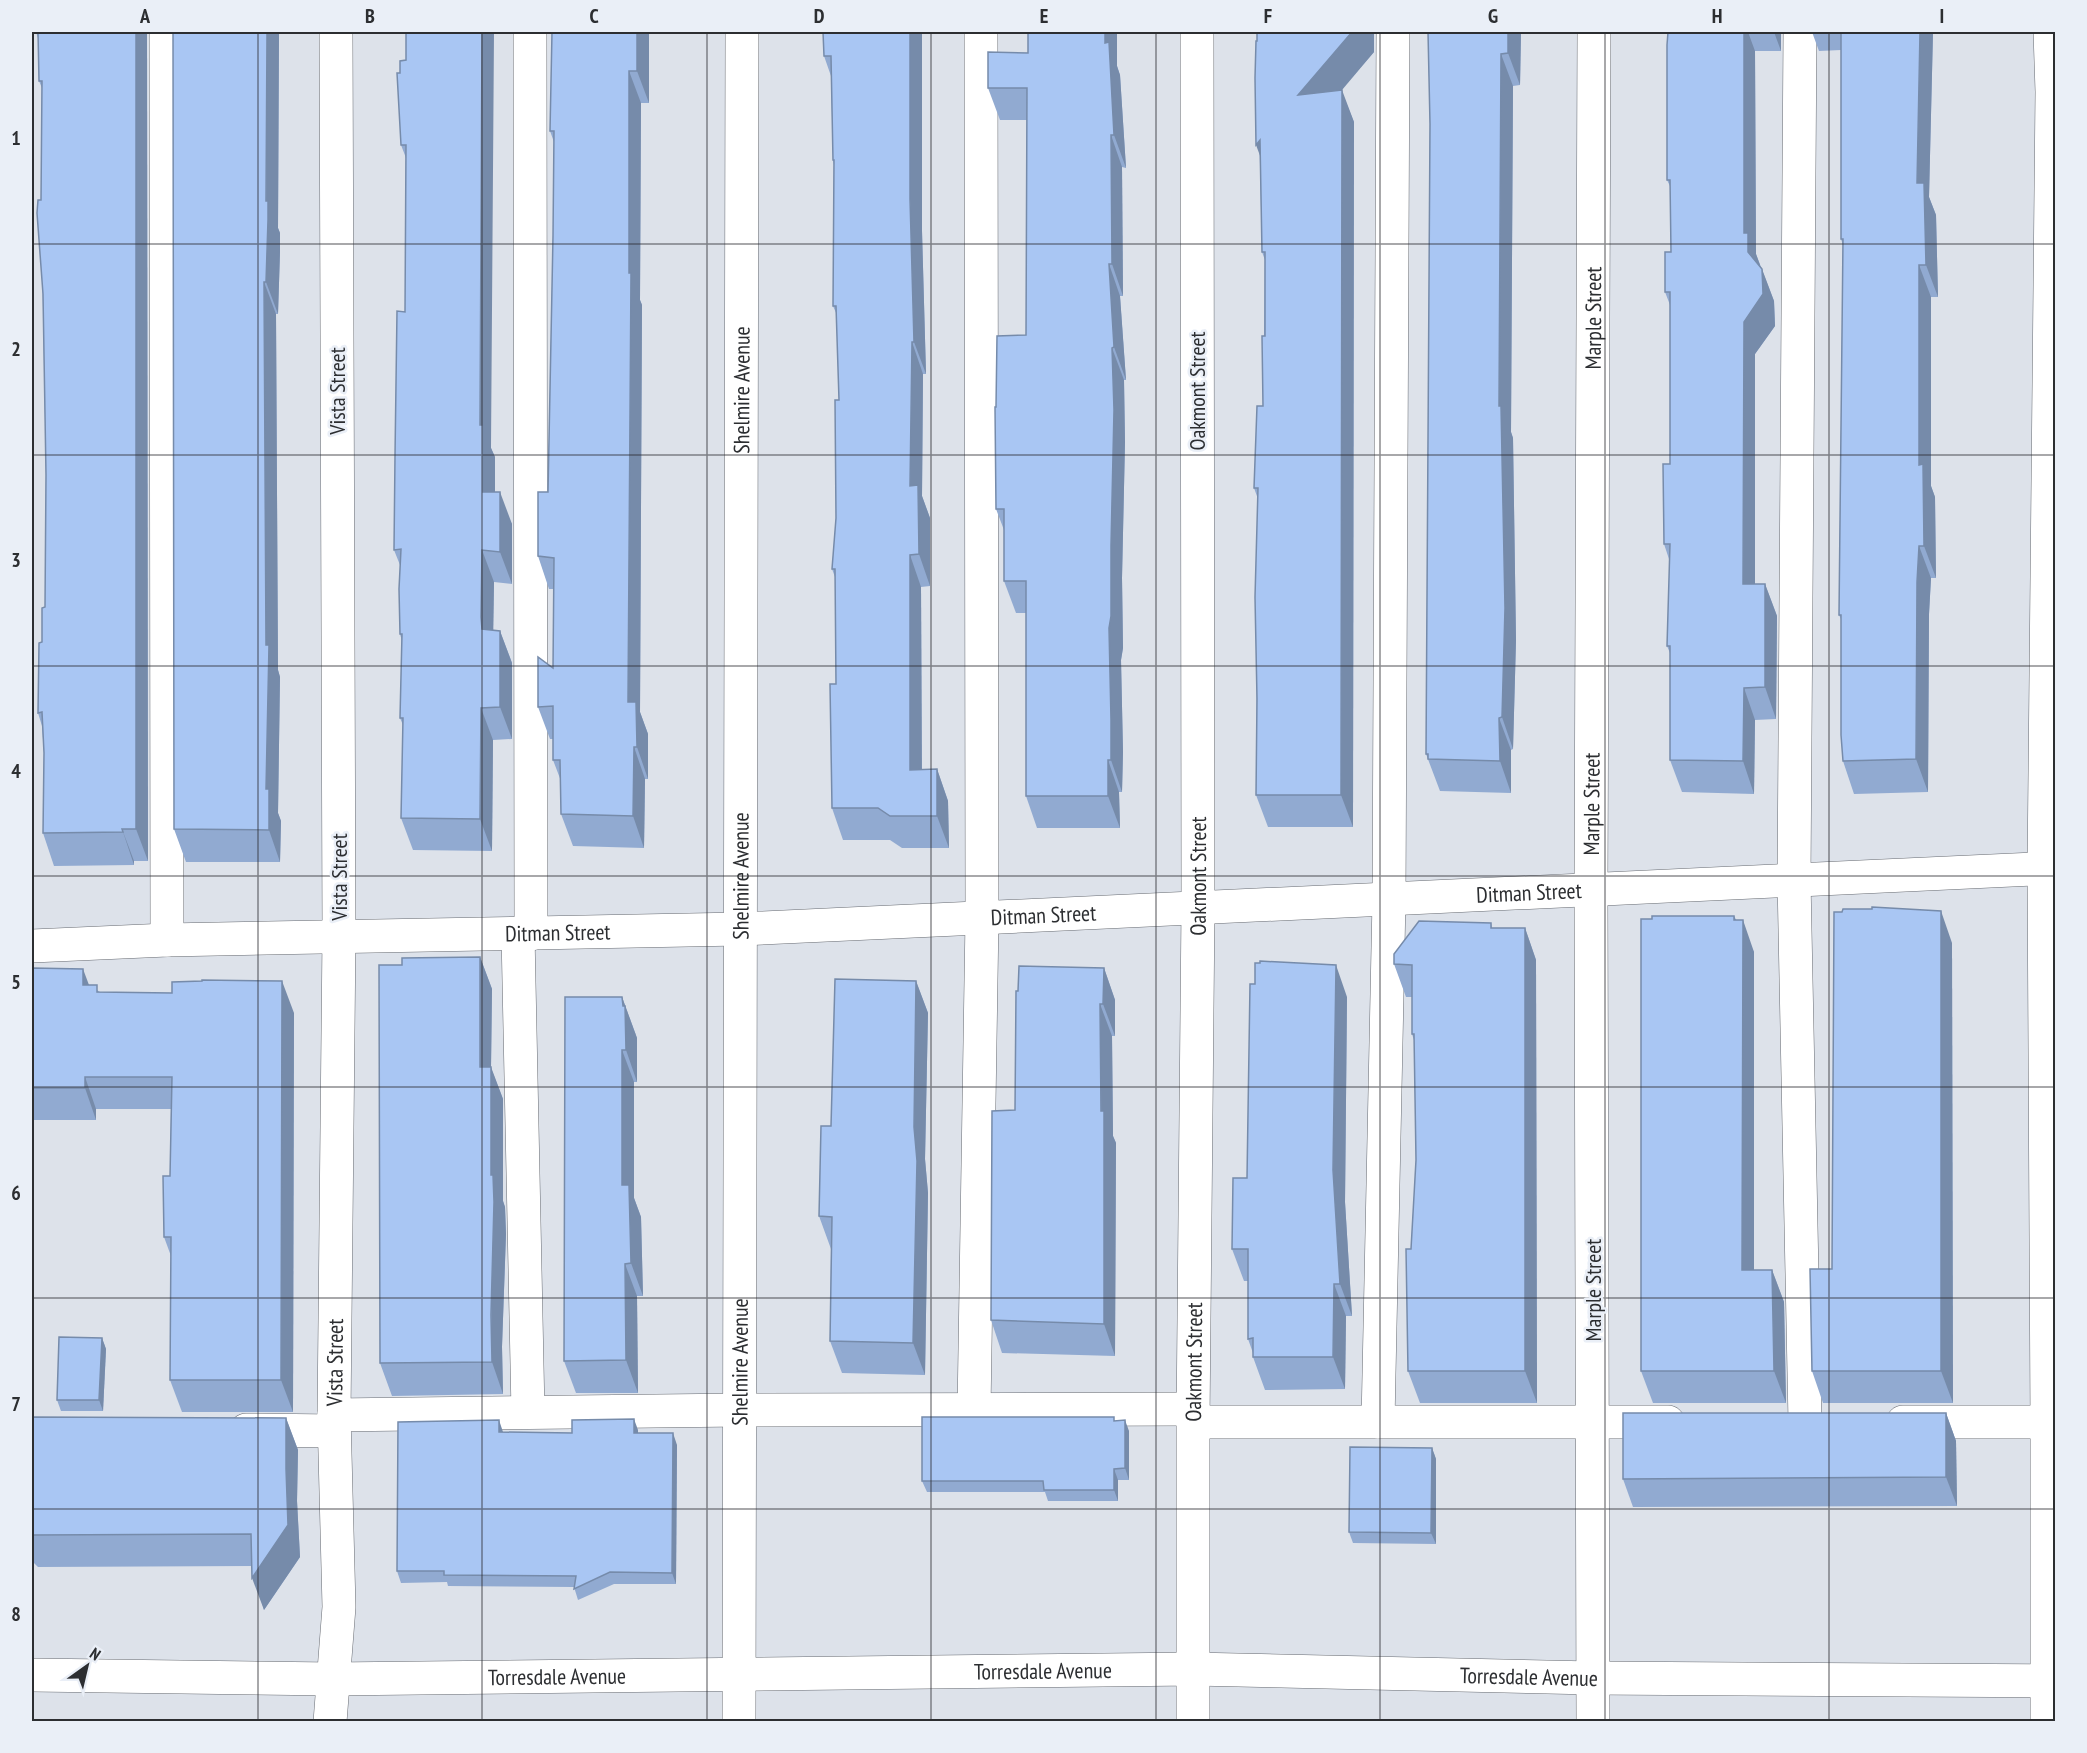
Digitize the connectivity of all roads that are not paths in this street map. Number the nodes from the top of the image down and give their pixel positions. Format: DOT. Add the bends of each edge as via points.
graph roads {
  1 [pos="166,32"];
  2 [pos="336,32"];
  3 [pos="530,32"];
  4 [pos="742,32"];
  5 [pos="981,32"];
  6 [pos="1197,32"];
  7 [pos="1393,32"];
  8 [pos="1594,32"];
  9 [pos="1800,32"];
  10 [pos="2050,32"];
  11 [pos="2054,93"];
  12 [pos="2050,869"];
  13 [pos="1794,880"];
  14 [pos="1591,891"];
  15 [pos="1389,900"];
  16 [pos="1198,908"];
  17 [pos="982,918"];
  18 [pos="741,929"];
  19 [pos="524,934"];
  20 [pos="339,936"];
  21 [pos="167,940"];
  22 [pos="32,946"];
  23 [pos="741,1410"];
  24 [pos="974,1410"];
  25 [pos="528,1412"];
  26 [pos="1193,1416"];
  27 [pos="1378,1422"];
  28 [pos="1593,1422"];
  29 [pos="1699,1422"];
  30 [pos="1770,1422"];
  31 [pos="1805,1422"];
  32 [pos="1840,1422"];
  33 [pos="1874,1422"];
  34 [pos="2051,1422"];
  35 [pos="334,1423"];
  36 [pos="218,1430"];
  37 [pos="1193,1669"];
  38 [pos="738,1674"];
  39 [pos="32,1675"];
  40 [pos="1593,1678"];
  41 [pos="332,1679"];
  42 [pos="2051,1681"];
  43 [pos="330,1722"];
  44 [pos="739,1722"];
  45 [pos="1193,1722"];
  46 [pos="1593,1722"];
  47 [pos="2047,1722"];
  1 -- 21 [label="street"];
  2 -- 20 [label="street, Vista Street"];
  3 -- 19 [label="street"];
  4 -- 18 [label="street, Shelmire Avenue"];
  5 -- 17 [label="street"];
  6 -- 16 [label="street, Oakmont Street"];
  7 -- 15 [label="street"];
  8 -- 14 [label="street, Marple Street"];
  9 -- 13 [label="street"];
  10 -- 11 [label="street"];
  11 -- 12 [label="street"];
  12 -- 13 [label="street, Ditman Street"];
  12 -- 34 [label="street"];
  13 -- 14 [label="street, Ditman Street"];
  13 -- 31 [label="street"];
  14 -- 15 [label="street, Ditman Street"];
  14 -- 28 [label="street, Marple Street"];
  15 -- 16 [label="street, Ditman Street"];
  15 -- 27 [label="street"];
  16 -- 17 [label="street, Ditman Street"];
  16 -- 26 [label="street, Oakmont Street"];
  17 -- 18 [label="street, Ditman Street"];
  17 -- 24 [label="street"];
  18 -- 19 [label="street, Ditman Street"];
  18 -- 23 [label="street, Shelmire Avenue"];
  19 -- 20 [label="street, Ditman Street"];
  19 -- 25 [label="street"];
  20 -- 21 [label="street, Ditman Street"];
  20 -- 35 [label="street, Vista Street"];
  21 -- 22 [label="street, Ditman Street"];
  23 -- 24 [label="street"];
  23 -- 25 [label="street"];
  23 -- 38 [label="street, Shelmire Avenue"];
  24 -- 26 [label="street"];
  25 -- 35 [label="street"];
  26 -- 27 [label="street"];
  26 -- 37 [label="street, Oakmont Street"];
  27 -- 28 [label="street"];
  28 -- 29 [label="street"];
  28 -- 40 [label="street, Marple Street"];
  30 -- 31 [label="street"];
  31 -- 32 [label="street"];
  33 -- 34 [label="street"];
  34 -- 42 [label="street"];
  35 -- 36 [label="street"];
  35 -- 41 [label="street, Vista Street" via="339,1607"];
  37 -- 38 [label="street, Torresdale Avenue"];
  37 -- 40 [label="street, Torresdale Avenue"];
  37 -- 45 [label="street, Oakmont Street"];
  38 -- 41 [label="street, Torresdale Avenue"];
  38 -- 44 [label="street, Shelmire Avenue"];
  39 -- 41 [label="street, Torresdale Avenue"];
  40 -- 42 [label="street, Torresdale Avenue"];
  40 -- 46 [label="street, Marple Street"];
  41 -- 43 [label="street, Vista Street"];
  42 -- 47 [label="street"];
}
